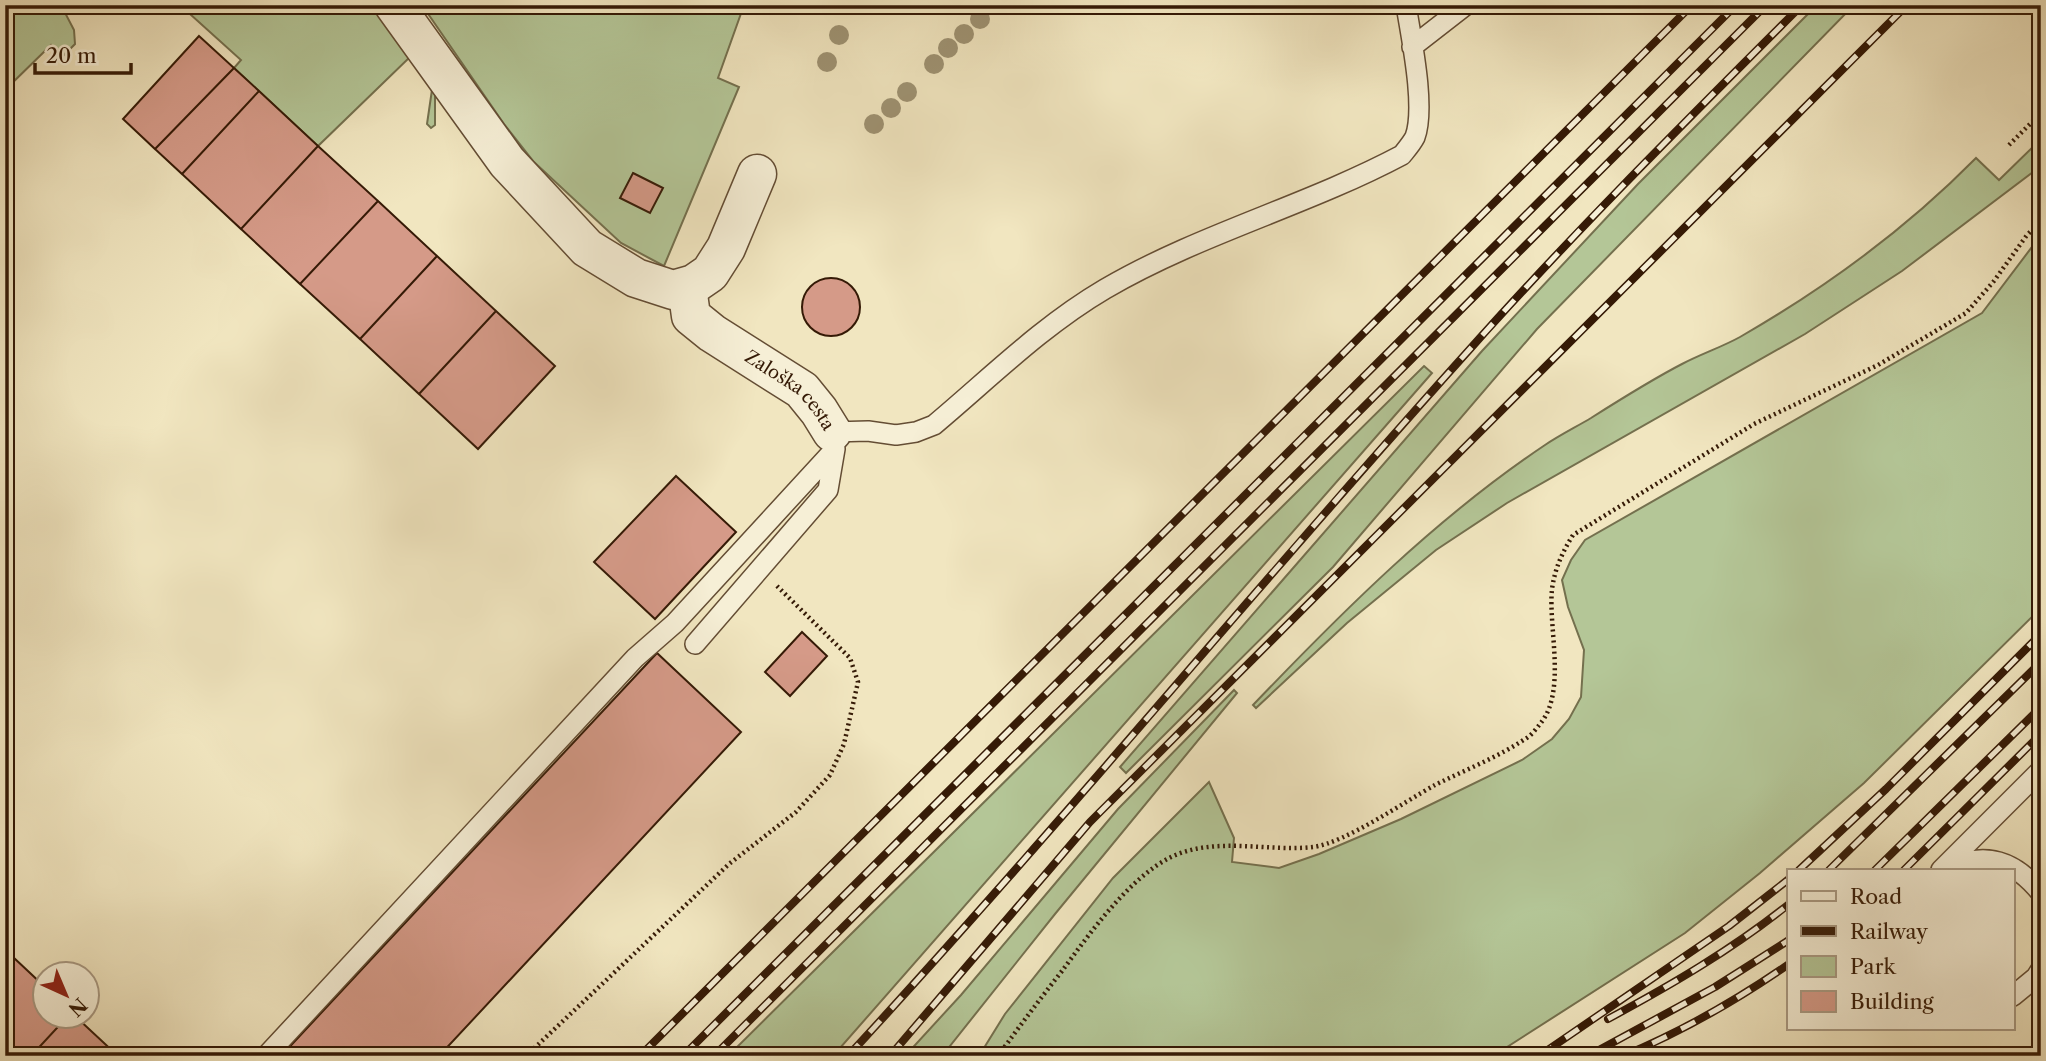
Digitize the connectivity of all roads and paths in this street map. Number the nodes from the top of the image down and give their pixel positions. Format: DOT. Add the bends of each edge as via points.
graph roads {
  1 [pos="394,5"];
  2 [pos="1406,5"];
  3 [pos="1466,5"];
  4 [pos="1412,47"];
  5 [pos="2041,113"];
  6 [pos="2008,145"];
  7 [pos="757,174"];
  8 [pos="2041,221"];
  9 [pos="687,287"];
  10 [pos="834,441"];
  11 [pos="759,568"];
  12 [pos="695,644"];
  13 [pos="2041,770"];
  14 [pos="1943,869"];
  15 [pos="1944,869"];
  16 [pos="2041,893"];
  17 [pos="2039,973"];
  18 [pos="2014,995"];
  19 [pos="266,1056"];
  20 [pos="526,1056"];
  21 [pos="998,1056"];
  1 -- 9 [label="street" via="507,162 587,248 636,278 673,290"];
  2 -- 4 [label="lane"];
  3 -- 4 [label="lane"];
  4 -- 10 [label="lane" via="1418,113 1415,138 1402,155 1106,288 1062,317 934,425 896,435 868,431"];
  5 -- 6 [label="path"];
  7 -- 9 [label="street" via="718,263"];
  8 -- 21 [label="path" via="1966,313 1878,365 1754,424 1573,536 1557,562 1552,591 1552,698 1542,722 1527,738 1317,847 1189,849 1169,858 1131,887 1093,929"];
  9 -- 10 [label="street, Zaloška cesta" via="691,316 802,390"];
  10 -- 11 [label="lane, Zaloška cesta" via="828,490"];
  10 -- 19 [label="lane" via="675,623 635,658"];
  11 -- 12 [label="lane, Zaloška cesta"];
  11 -- 20 [label="path" via="850,658 858,681 844,744 830,775 796,812 719,873"];
  13 -- 14 [label="lane"];
  15 -- 16 [label="lane" via="1965,860 1987,859 2009,865"];
  17 -- 18 [label="lane"];
}
